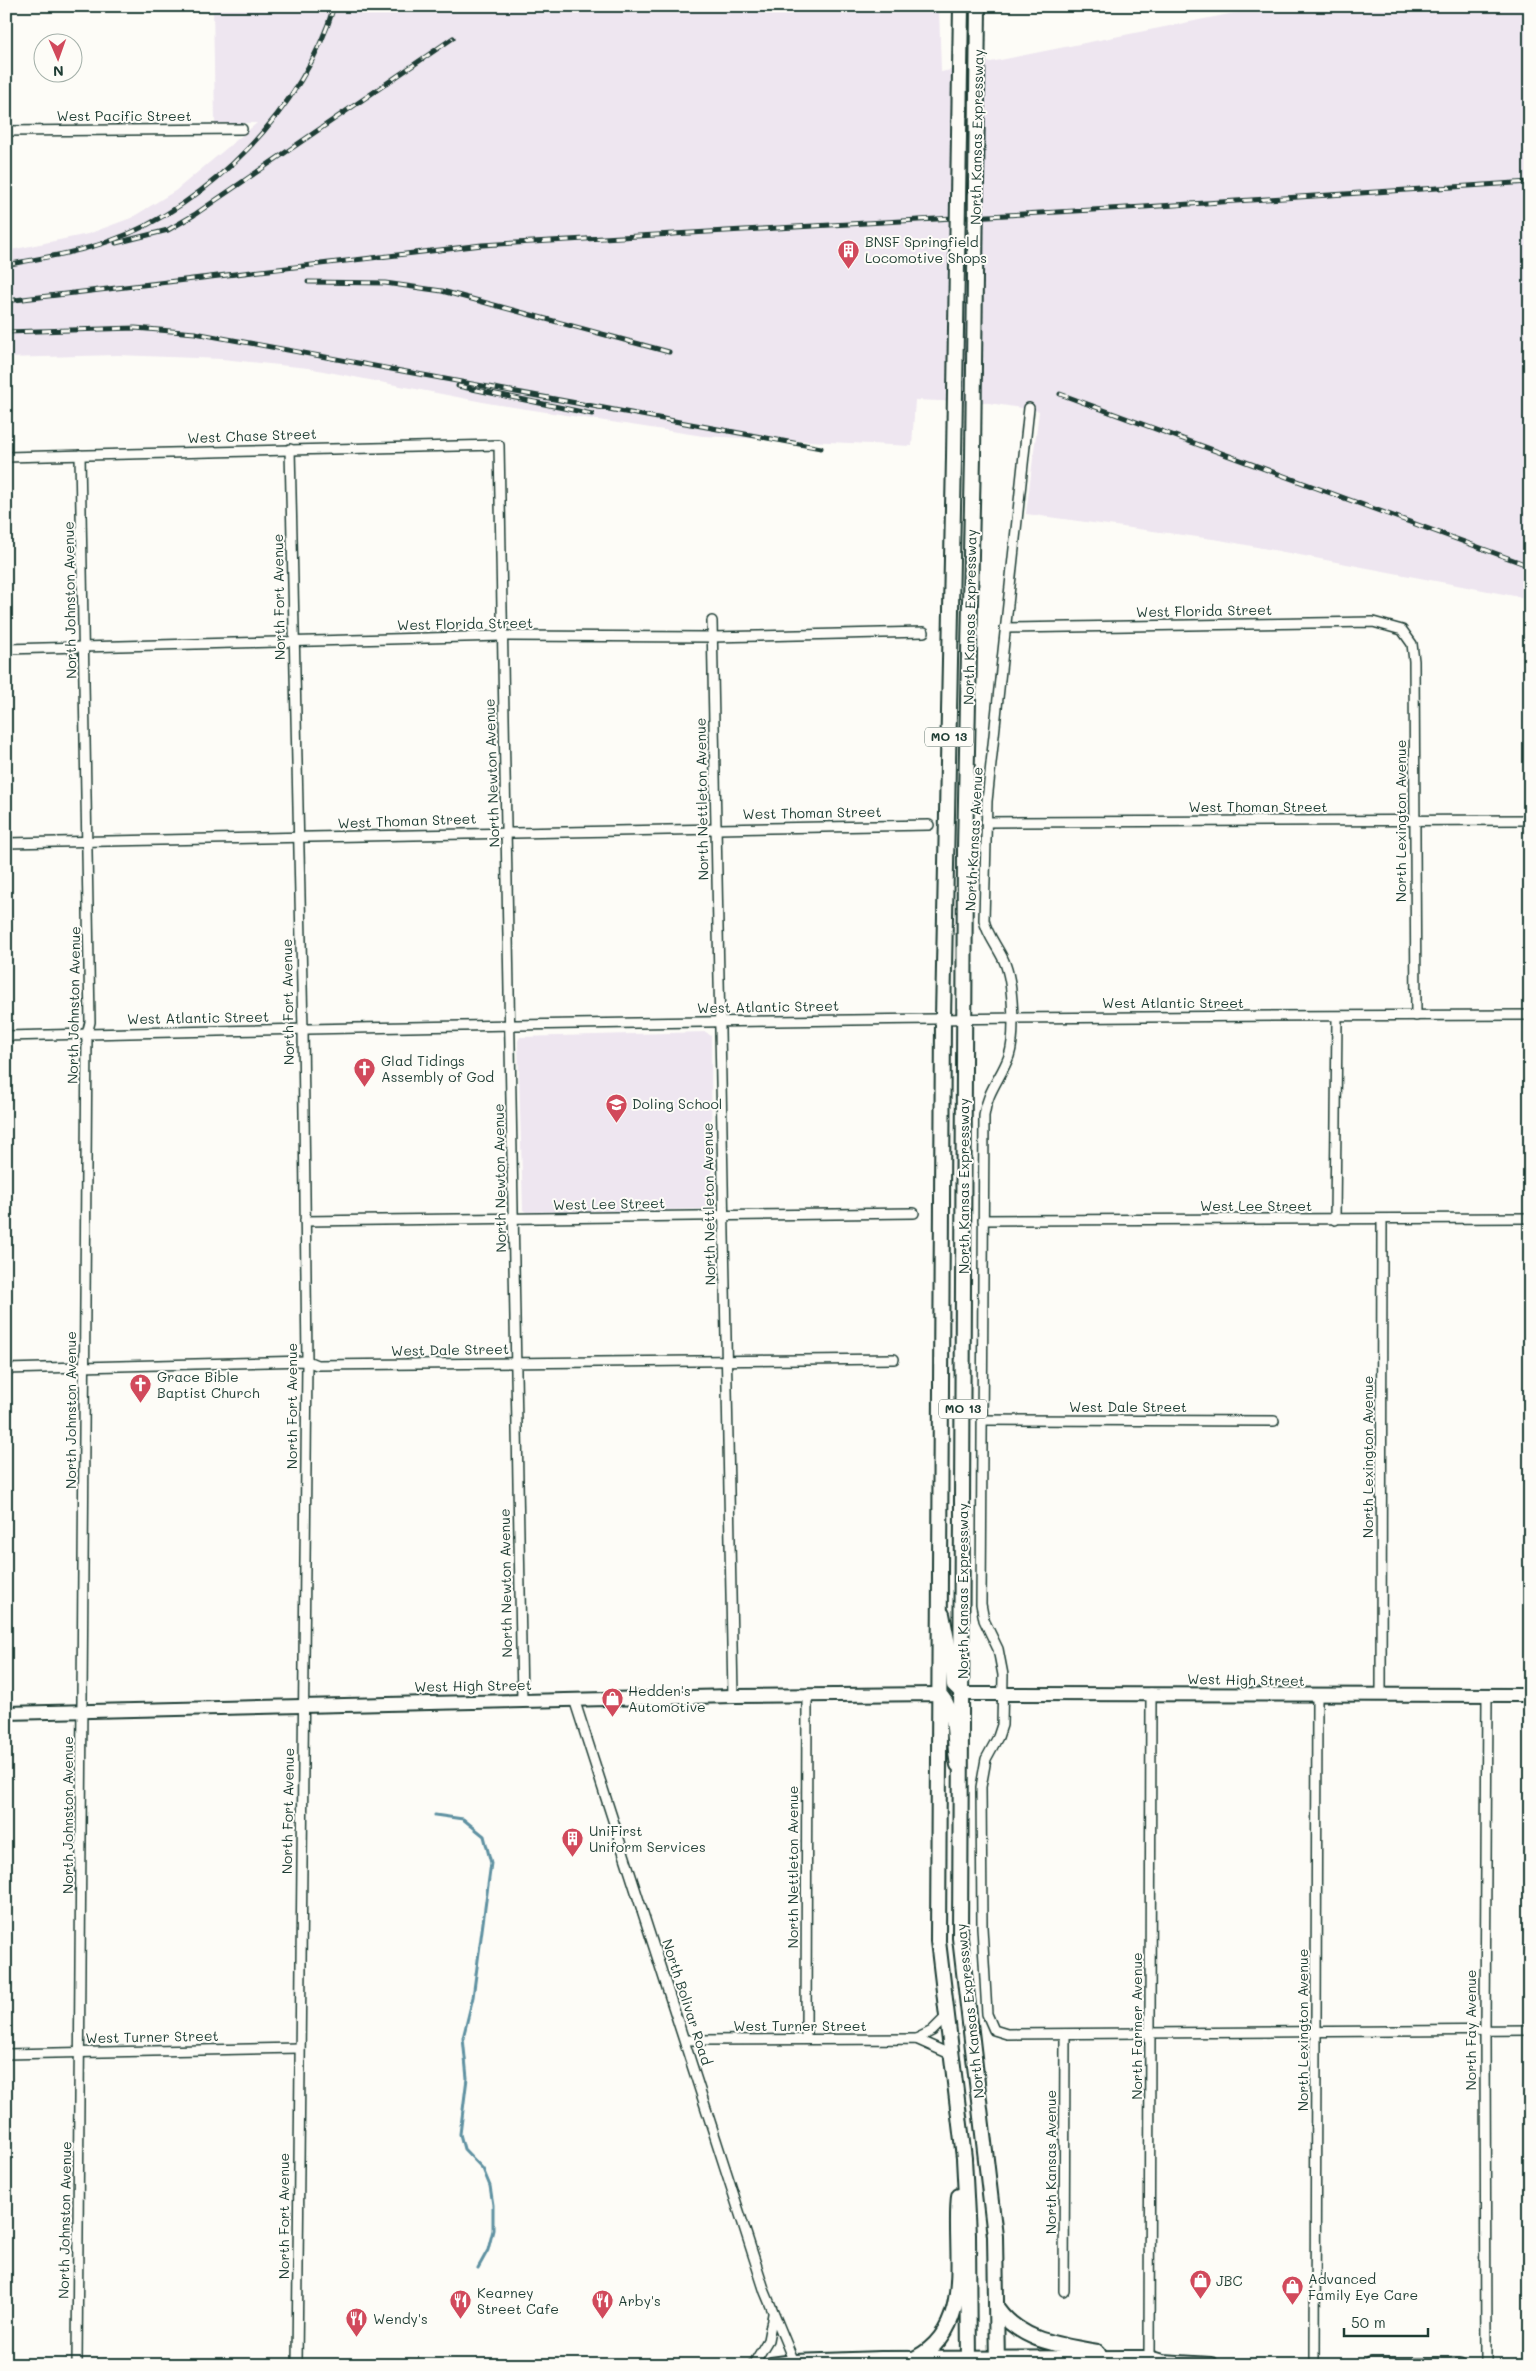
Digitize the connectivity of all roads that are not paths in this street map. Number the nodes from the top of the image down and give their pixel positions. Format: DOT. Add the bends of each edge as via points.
graph roads {
  1 [pos="961,6"];
  2 [pos="978,6"];
  3 [pos="242,129"];
  4 [pos="6,131"];
  5 [pos="1029,408"];
  6 [pos="499,445"];
  7 [pos="290,448"];
  8 [pos="80,455"];
  9 [pos="6,457"];
  10 [pos="712,621"];
  11 [pos="1004,628"];
  12 [pos="1402,630"];
  13 [pos="924,632"];
  14 [pos="502,636"];
  15 [pos="712,637"];
  16 [pos="294,642"];
  17 [pos="85,647"];
  18 [pos="6,649"];
  19 [pos="1415,820"];
  20 [pos="1530,820"];
  21 [pos="986,822"];
  22 [pos="929,824"];
  23 [pos="716,829"];
  24 [pos="508,832"];
  25 [pos="298,838"];
  26 [pos="88,842"];
  27 [pos="6,843"];
  28 [pos="1416,1016"];
  29 [pos="1530,1016"];
  30 [pos="1012,1017"];
  31 [pos="1337,1017"];
  32 [pos="943,1018"];
  33 [pos="965,1018"];
  34 [pos="721,1022"];
  35 [pos="511,1024"];
  36 [pos="303,1030"];
  37 [pos="87,1034"];
  38 [pos="6,1036"];
  39 [pos="914,1213"];
  40 [pos="722,1216"];
  41 [pos="1530,1218"];
  42 [pos="514,1219"];
  43 [pos="305,1220"];
  44 [pos="983,1220"];
  45 [pos="1335,1220"];
  46 [pos="1382,1220"];
  47 [pos="894,1359"];
  48 [pos="725,1361"];
  49 [pos="307,1362"];
  50 [pos="516,1363"];
  51 [pos="85,1367"];
  52 [pos="6,1368"];
  53 [pos="983,1420"];
  54 [pos="1274,1421"];
  55 [pos="941,1604"];
  56 [pos="1151,1693"];
  57 [pos="940,1694"];
  58 [pos="962,1694"];
  59 [pos="1004,1694"];
  60 [pos="807,1695"];
  61 [pos="1381,1695"];
  62 [pos="1487,1695"];
  63 [pos="1530,1695"];
  64 [pos="734,1696"];
  65 [pos="1317,1696"];
  66 [pos="574,1699"];
  67 [pos="522,1700"];
  68 [pos="303,1705"];
  69 [pos="83,1711"];
  70 [pos="6,1713"];
  71 [pos="962,1784"];
  72 [pos="948,2015"];
  73 [pos="1484,2030"];
  74 [pos="1530,2030"];
  75 [pos="1317,2033"];
  76 [pos="1065,2034"];
  77 [pos="1151,2034"];
  78 [pos="806,2039"];
  79 [pos="916,2039"];
  80 [pos="685,2040"];
  81 [pos="299,2048"];
  82 [pos="80,2052"];
  83 [pos="6,2054"];
  84 [pos="952,2055"];
  85 [pos="964,2158"];
  86 [pos="1064,2291"];
  87 [pos="997,2308"];
  88 [pos="773,2314"];
  89 [pos="1131,2358"];
  90 [pos="1149,2358"];
  91 [pos="915,2359"];
  92 [pos="794,2362"];
  93 [pos="969,2362"];
  94 [pos="997,2362"];
  95 [pos="77,2365"];
  96 [pos="297,2365"];
  97 [pos="753,2365"];
  98 [pos="770,2365"];
  99 [pos="1211,2365"];
  100 [pos="1315,2365"];
  101 [pos="1370,2365"];
  102 [pos="1460,2365"];
  103 [pos="1486,2365"];
  1 -- 32 [label="main road, North Kansas Expressway / MO 13, bridge"];
  2 -- 33 [label="main road, North Kansas Expressway / MO 13, bridge"];
  3 -- 4 [label="street, West Pacific Street"];
  5 -- 11 [label="street, North Kansas Avenue"];
  6 -- 7 [label="street, West Chase Street"];
  6 -- 14 [label="street, North Newton Avenue"];
  7 -- 8 [label="street, West Chase Street"];
  7 -- 16 [label="street, North Fort Avenue"];
  8 -- 9 [label="street, West Chase Street"];
  8 -- 17 [label="street, North Johnston Avenue"];
  10 -- 15 [label="street, North Nettleton Avenue"];
  11 -- 12 [label="street, West Florida Street" via="1373,622"];
  11 -- 21 [label="street, North Kansas Avenue"];
  12 -- 19 [label="street, North Lexington Avenue" via="1412,644 1414,661"];
  13 -- 15 [label="street, West Florida Street"];
  14 -- 15 [label="street, West Florida Street"];
  14 -- 16 [label="street, West Florida Street"];
  14 -- 24 [label="street, North Newton Avenue"];
  15 -- 23 [label="street, North Nettleton Avenue"];
  16 -- 17 [label="street, West Florida Street"];
  16 -- 25 [label="street, North Fort Avenue"];
  17 -- 18 [label="street, West Florida Street"];
  17 -- 26 [label="street, North Johnston Avenue"];
  19 -- 20 [label="street, West Thoman Street"];
  19 -- 21 [label="street, West Thoman Street"];
  19 -- 28 [label="street, North Lexington Avenue"];
  21 -- 30 [label="street, North Kansas Avenue" via="984,920 1008,971"];
  22 -- 23 [label="street, West Thoman Street"];
  23 -- 24 [label="street, West Thoman Street"];
  23 -- 34 [label="street, North Nettleton Avenue"];
  24 -- 25 [label="street, West Thoman Street"];
  24 -- 35 [label="street, North Newton Avenue"];
  25 -- 26 [label="street, West Thoman Street"];
  25 -- 36 [label="street, North Fort Avenue"];
  26 -- 27 [label="street, West Thoman Street"];
  26 -- 37 [label="street, North Johnston Avenue" via="90,1022"];
  28 -- 29 [label="street, West Atlantic Street"];
  28 -- 31 [label="street, West Atlantic Street"];
  30 -- 31 [label="street, West Atlantic Street"];
  30 -- 33 [label="street, West Atlantic Street"];
  30 -- 44 [label="street, North Kansas Avenue" via="1009,1056 989,1094 984,1116"];
  31 -- 45 [label="street"];
  32 -- 33 [label="street, West Atlantic Street"];
  32 -- 34 [label="street, West Atlantic Street"];
  32 -- 55 [label="main road, North Kansas Expressway / MO 13"];
  33 -- 58 [label="main road, North Kansas Expressway / MO 13"];
  34 -- 35 [label="street, West Atlantic Street"];
  34 -- 40 [label="street, North Nettleton Avenue"];
  35 -- 36 [label="street, West Atlantic Street"];
  35 -- 42 [label="street, North Newton Avenue"];
  36 -- 37 [label="street, West Atlantic Street"];
  36 -- 43 [label="street, North Fort Avenue"];
  37 -- 38 [label="street, West Atlantic Street"];
  37 -- 51 [label="street, North Johnston Avenue"];
  39 -- 40 [label="street, West Lee Street"];
  40 -- 42 [label="street, West Lee Street"];
  40 -- 48 [label="street, North Nettleton Avenue"];
  41 -- 46 [label="street, West Lee Street"];
  42 -- 43 [label="street, West Lee Street"];
  42 -- 50 [label="street, North Newton Avenue"];
  43 -- 49 [label="street, North Fort Avenue"];
  44 -- 45 [label="street, West Lee Street"];
  44 -- 53 [label="street, North Kansas Avenue"];
  45 -- 46 [label="street, West Lee Street"];
  46 -- 61 [label="street, North Lexington Avenue"];
  47 -- 48 [label="street, West Dale Street"];
  48 -- 50 [label="street, West Dale Street"];
  48 -- 64 [label="street, North Nettleton Avenue"];
  49 -- 50 [label="street, West Dale Street" via="317,1365"];
  49 -- 51 [label="street, West Dale Street"];
  49 -- 68 [label="street, North Fort Avenue"];
  50 -- 67 [label="street, North Newton Avenue"];
  51 -- 52 [label="street, West Dale Street"];
  51 -- 69 [label="street, North Johnston Avenue"];
  53 -- 54 [label="street, West Dale Street"];
  53 -- 59 [label="street, North Kansas Avenue" via="981,1604 984,1620 1002,1660"];
  55 -- 57 [label="main road, North Kansas Expressway / MO 13"];
  55 -- 58 [label="street" via="953,1685"];
  56 -- 59 [label="street, West High Street"];
  56 -- 65 [label="street, West High Street"];
  56 -- 77 [label="street, North Farmer Avenue"];
  57 -- 60 [label="street, West High Street"];
  57 -- 71 [label="street" via="946,1698 950,1708 955,1757"];
  57 -- 72 [label="main road, North Kansas Expressway / MO 13" via="938,1941"];
  58 -- 59 [label="street, West High Street"];
  58 -- 71 [label="main road, North Kansas Expressway / MO 13"];
  59 -- 76 [label="street, North Kansas Avenue" via="1002,1725 986,1759 981,1787 982,1927 987,2014 994,2030 1008,2034"];
  60 -- 64 [label="street, West High Street"];
  60 -- 78 [label="street, North Nettleton Avenue"];
  61 -- 62 [label="street, West High Street"];
  61 -- 65 [label="street, West High Street"];
  62 -- 63 [label="street, West High Street"];
  62 -- 73 [label="street, North Fay Avenue"];
  64 -- 66 [label="street, West High Street"];
  65 -- 75 [label="street, North Lexington Avenue"];
  66 -- 67 [label="street, West High Street"];
  66 -- 80 [label="street, North Bolivar Road"];
  67 -- 68 [label="street, West High Street"];
  68 -- 69 [label="street, West High Street"];
  68 -- 81 [label="street, North Fort Avenue"];
  69 -- 70 [label="street, West High Street"];
  69 -- 82 [label="street, North Johnston Avenue"];
  71 -- 87 [label="main road, North Kansas Expressway / MO 13" via="960,1938 995,2236"];
  72 -- 79 [label="street" via="932,2031"];
  72 -- 84 [label="main road, North Kansas Expressway / MO 13"];
  73 -- 74 [label="street"];
  73 -- 75 [label="street"];
  73 -- 103 [label="street, North Fay Avenue"];
  75 -- 77 [label="street"];
  75 -- 100 [label="street, North Lexington Avenue"];
  76 -- 77 [label="street"];
  76 -- 86 [label="street, North Kansas Avenue"];
  77 -- 90 [label="street, North Farmer Avenue"];
  78 -- 79 [label="street, West Turner Street"];
  78 -- 80 [label="street, West Turner Street"];
  79 -- 84 [label="street, West Turner Street"];
  80 -- 88 [label="street, North Bolivar Road"];
  81 -- 82 [label="street, West Turner Street"];
  81 -- 96 [label="street, North Fort Avenue"];
  82 -- 83 [label="street, West Turner Street"];
  82 -- 95 [label="street, North Johnston Avenue"];
  84 -- 85 [label="main road, North Kansas Expressway / MO 13"];
  85 -- 91 [label="main road" via="957,2213 957,2299 939,2342"];
  85 -- 93 [label="main road, North Kansas Expressway / MO 13"];
  87 -- 89 [label="main road" via="1020,2332 1046,2342"];
  87 -- 94 [label="main road, North Kansas Expressway / MO 13"];
  88 -- 92 [label="street, North Bolivar Road"];
  88 -- 97 [label="street, North Bolivar Road" via="768,2340"];
  89 -- 90 [label="main road"];
  89 -- 94 [label="main road"];
  90 -- 99 [label="main road" via="1162,2362"];
  91 -- 92 [label="main road"];
  91 -- 93 [label="main road"];
  92 -- 98 [label="main road"];
  93 -- 94 [label="main road"];
  101 -- 102 [label="main road"];
}
